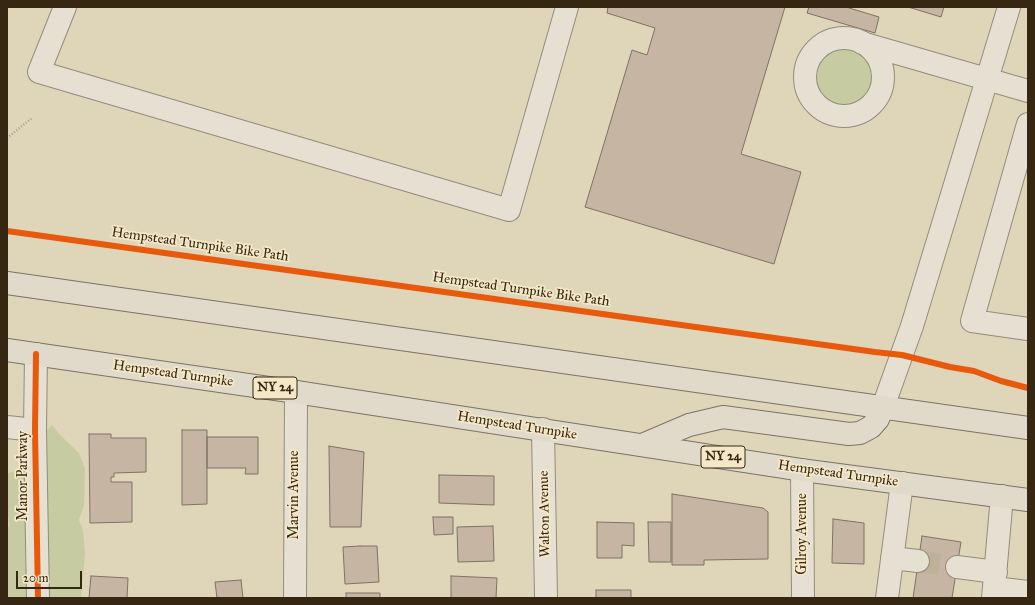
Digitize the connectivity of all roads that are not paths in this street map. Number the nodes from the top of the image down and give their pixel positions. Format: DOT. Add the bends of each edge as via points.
graph roads {
  1 [pos="65,7"];
  2 [pos="567,7"];
  3 [pos="1009,7"];
  4 [pos="857,41"];
  5 [pos="945,67"];
  6 [pos="883,77"];
  7 [pos="987,79"];
  8 [pos="1028,91"];
  9 [pos="1028,124"];
  10 [pos="7,273"];
  11 [pos="7,283"];
  12 [pos="42,288"];
  13 [pos="1028,329"];
  14 [pos="7,350"];
  15 [pos="36,354"];
  16 [pos="296,392"];
  17 [pos="883,407"];
  18 [pos="7,427"];
  19 [pos="1028,428"];
  20 [pos="543,429"];
  21 [pos="35,430"];
  22 [pos="642,445"];
  23 [pos="802,470"];
  24 [pos="902,483"];
  25 [pos="1002,496"];
  26 [pos="1028,500"];
  27 [pos="892,558"];
  28 [pos="918,562"];
  29 [pos="957,567"];
  30 [pos="994,586"];
  31 [pos="1028,592"];
  32 [pos="38,598"];
  33 [pos="296,598"];
  34 [pos="546,598"];
  35 [pos="803,598"];
  36 [pos="886,598"];
  1 -- 2 [label="street" via="39,72 509,210"];
  3 -- 7 [label="street"];
  4 -- 5 [label="street"];
  4 -- 6 [label="street" via="875,55"];
  4 -- 6 [label="street" via="845,38 832,40 821,45 812,54 804,78 813,102 835,115 858,114 876,100"];
  5 -- 6 [label="street" via="904,64 889,70"];
  5 -- 7 [label="street"];
  7 -- 8 [label="street"];
  7 -- 17 [label="street" via="912,326"];
  9 -- 13 [label="street" via="972,321"];
  10 -- 12 [label="main road"];
  11 -- 12 [label="main road"];
  12 -- 17 [label="main road"];
  14 -- 15 [label="main road, Hempstead Turnpike / NY 24"];
  15 -- 16 [label="main road, Hempstead Turnpike / NY 24"];
  15 -- 21 [label="street, Manor Parkway"];
  16 -- 20 [label="main road, Hempstead Turnpike / NY 24"];
  16 -- 33 [label="street, Marvin Avenue"];
  17 -- 19 [label="main road"];
  17 -- 22 [label="main road" via="871,427 860,433 849,434 723,417 689,425"];
  18 -- 21 [label="street"];
  20 -- 22 [label="main road, Hempstead Turnpike / NY 24"];
  20 -- 34 [label="street, Walton Avenue"];
  21 -- 32 [label="street, Manor Parkway"];
  22 -- 23 [label="main road, Hempstead Turnpike / NY 24"];
  23 -- 24 [label="main road, Hempstead Turnpike / NY 24"];
  23 -- 35 [label="street, Gilroy Avenue"];
  24 -- 25 [label="main road, Hempstead Turnpike / NY 24"];
  24 -- 27 [label="street"];
  25 -- 26 [label="main road, Hempstead Turnpike / NY 24"];
  25 -- 30 [label="street"];
  27 -- 28 [label="street"];
  27 -- 36 [label="street"];
  29 -- 30 [label="street"];
  30 -- 31 [label="street"];
}
